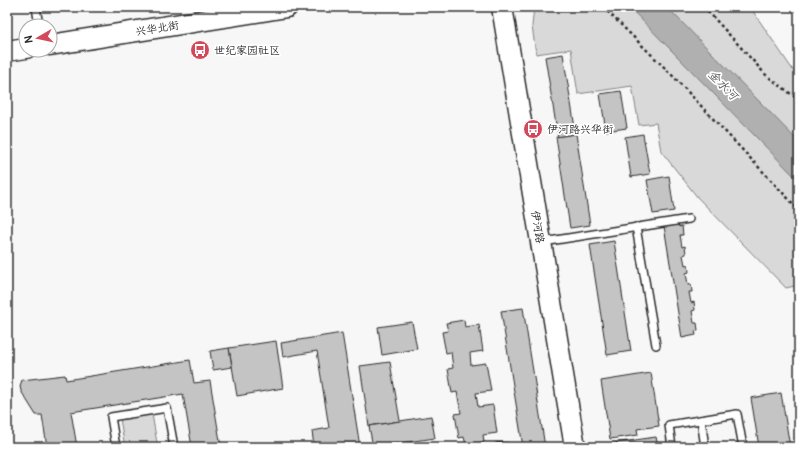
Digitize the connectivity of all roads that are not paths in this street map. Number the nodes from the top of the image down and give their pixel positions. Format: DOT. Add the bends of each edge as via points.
graph roads {
  1 [pos="36,7"];
  2 [pos="287,7"];
  3 [pos="502,7"];
  4 [pos="38,18"];
  5 [pos="58,44"];
  6 [pos="18,49"];
  7 [pos="7,51"];
  8 [pos="689,219"];
  9 [pos="636,227"];
  10 [pos="541,242"];
  11 [pos="656,346"];
  12 [pos="701,420"];
  13 [pos="116,447"];
  14 [pos="174,447"];
  15 [pos="498,447"];
  16 [pos="506,447"];
  17 [pos="575,447"];
  18 [pos="672,447"];
  19 [pos="705,447"];
  20 [pos="743,447"];
  1 -- 4 [label="lane"];
  2 -- 5 [label="street, 兴华北街"];
  3 -- 10 [label="street, 伊河路"];
  6 -- 7 [label="street"];
  8 -- 9 [label="lane"];
  9 -- 10 [label="lane"];
  9 -- 11 [label="lane"];
  10 -- 17 [label="street, 伊河路"];
  12 -- 18 [label="lane" via="668,425"];
  12 -- 19 [label="lane"];
  12 -- 20 [label="lane" via="737,414"];
  13 -- 14 [label="lane" via="111,417 167,408"];
  15 -- 16 [label="lane"];
}
